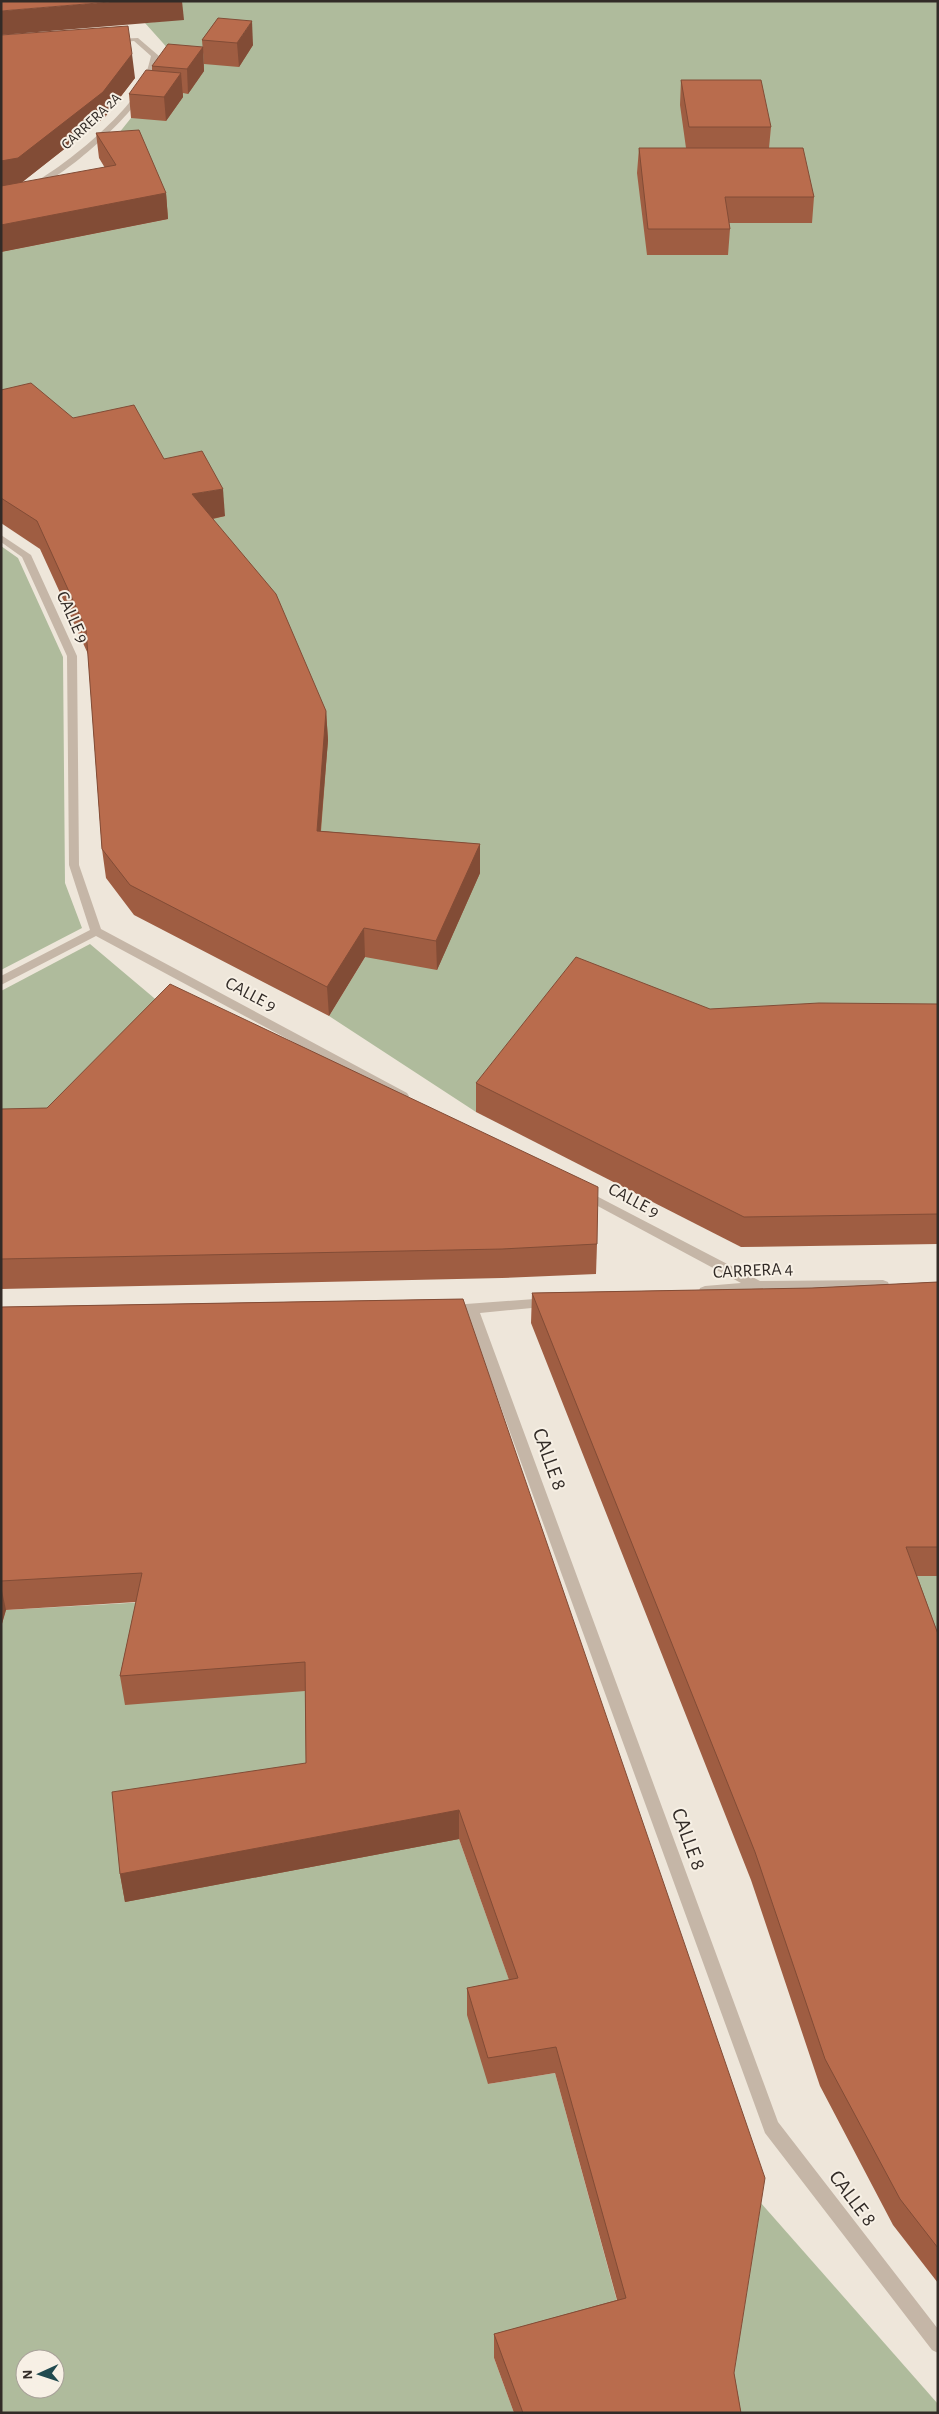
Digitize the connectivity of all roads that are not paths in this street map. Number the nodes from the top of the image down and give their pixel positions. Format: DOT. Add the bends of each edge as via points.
graph roads {
  1 [pos="106,42"];
  2 [pos="1,194"];
  3 [pos="1,538"];
  4 [pos="96,931"];
  5 [pos="1,981"];
  6 [pos="418,1104"];
  7 [pos="575,1188"];
  8 [pos="898,1285"];
  9 [pos="758,1286"];
  10 [pos="689,1292"];
  11 [pos="561,1302"];
  12 [pos="453,1309"];
  13 [pos="472,1309"];
  14 [pos="938,2344"];
  1 -- 2 [label="street, CARRERA 2A" via="136,39 155,56 139,95 70,160 31,188"];
  3 -- 4 [label="street, CALLE 9" via="26,555 72,656 74,865"];
  4 -- 5 [label="street"];
  4 -- 6 [label="street, CALLE 9"];
  7 -- 9 [label="street, CALLE 9"];
  8 -- 9 [label="street, CARRERA 4"];
  9 -- 10 [label="street, CARRERA 4"];
  11 -- 13 [label="street"];
  12 -- 13 [label="street"];
  13 -- 14 [label="street, CALLE 8" via="771,2127"];
}
